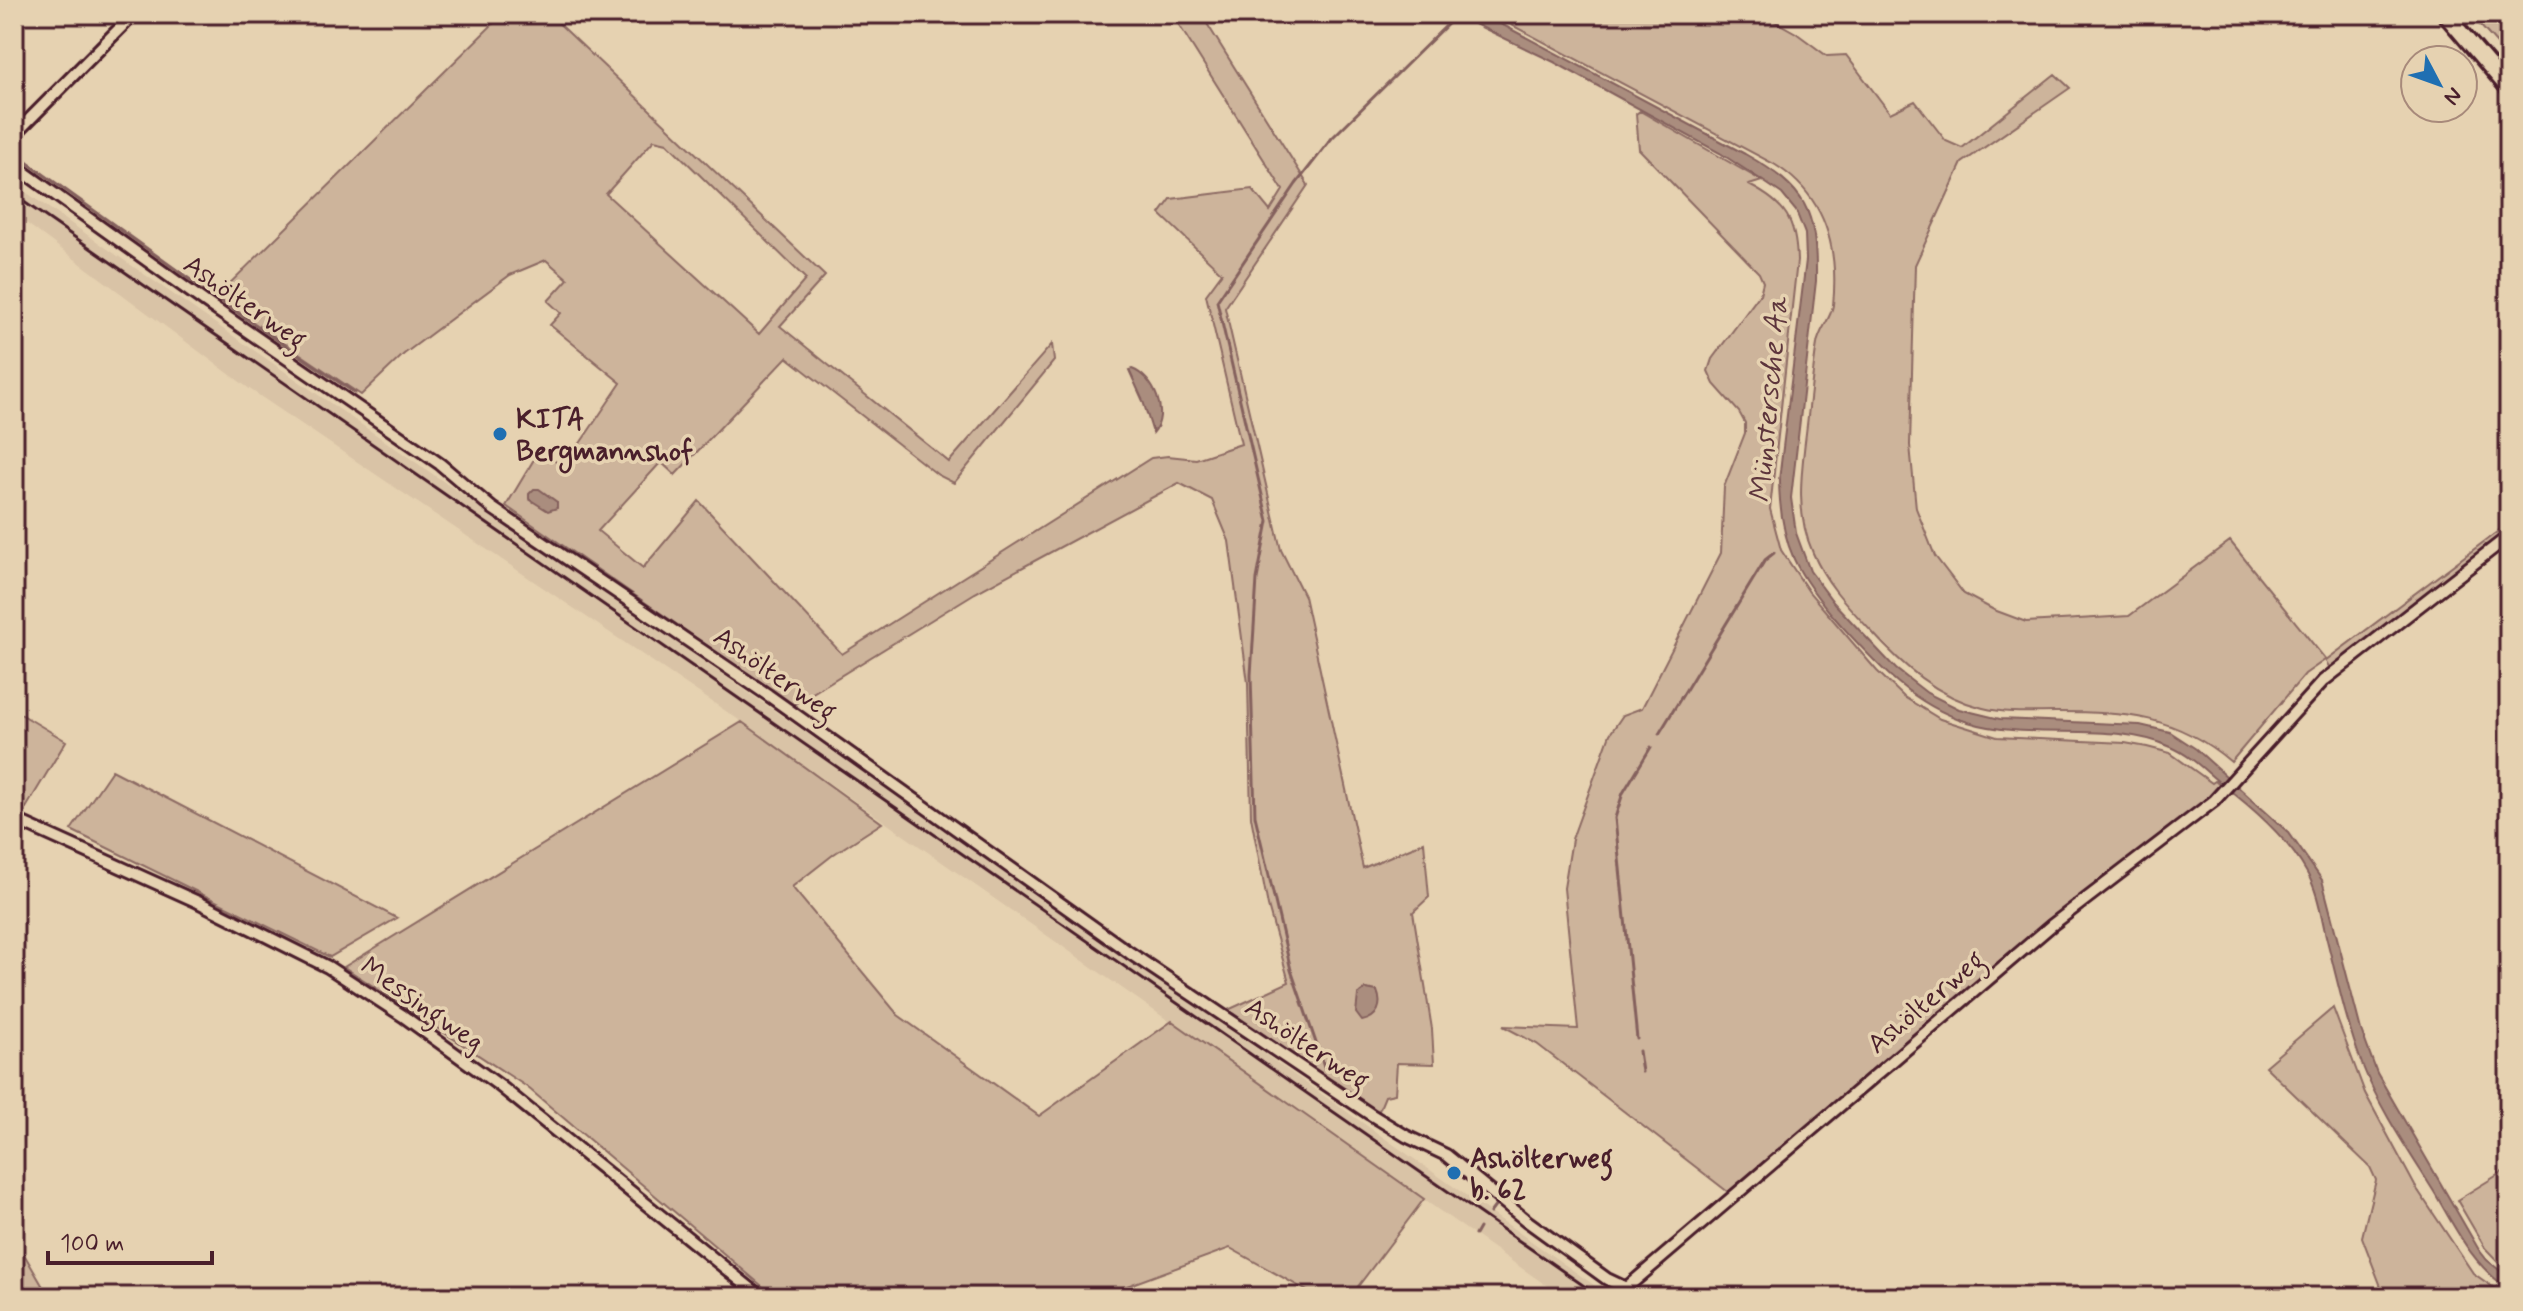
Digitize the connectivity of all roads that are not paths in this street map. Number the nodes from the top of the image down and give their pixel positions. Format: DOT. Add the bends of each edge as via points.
graph roads {
  1 [pos="134,14"];
  2 [pos="2445,14"];
  3 [pos="2509,89"];
  4 [pos="14,135"];
  5 [pos="14,165"];
  6 [pos="2509,536"];
  7 [pos="14,819"];
  8 [pos="1626,1288"];
  9 [pos="761,1297"];
  10 [pos="1635,1297"];
  1 -- 4 [label="street"];
  2 -- 3 [label="main road"];
  5 -- 8 [label="street, Ashölterweg" via="440,464 492,508 768,695 1130,953 1370,1114 1446,1155 1527,1221"];
  6 -- 8 [label="street, Ashölterweg" via="2323,681 2220,796 2028,945"];
  7 -- 9 [label="street, Messingweg" via="328,967 500,1086"];
  8 -- 10 [label="street"];
}
